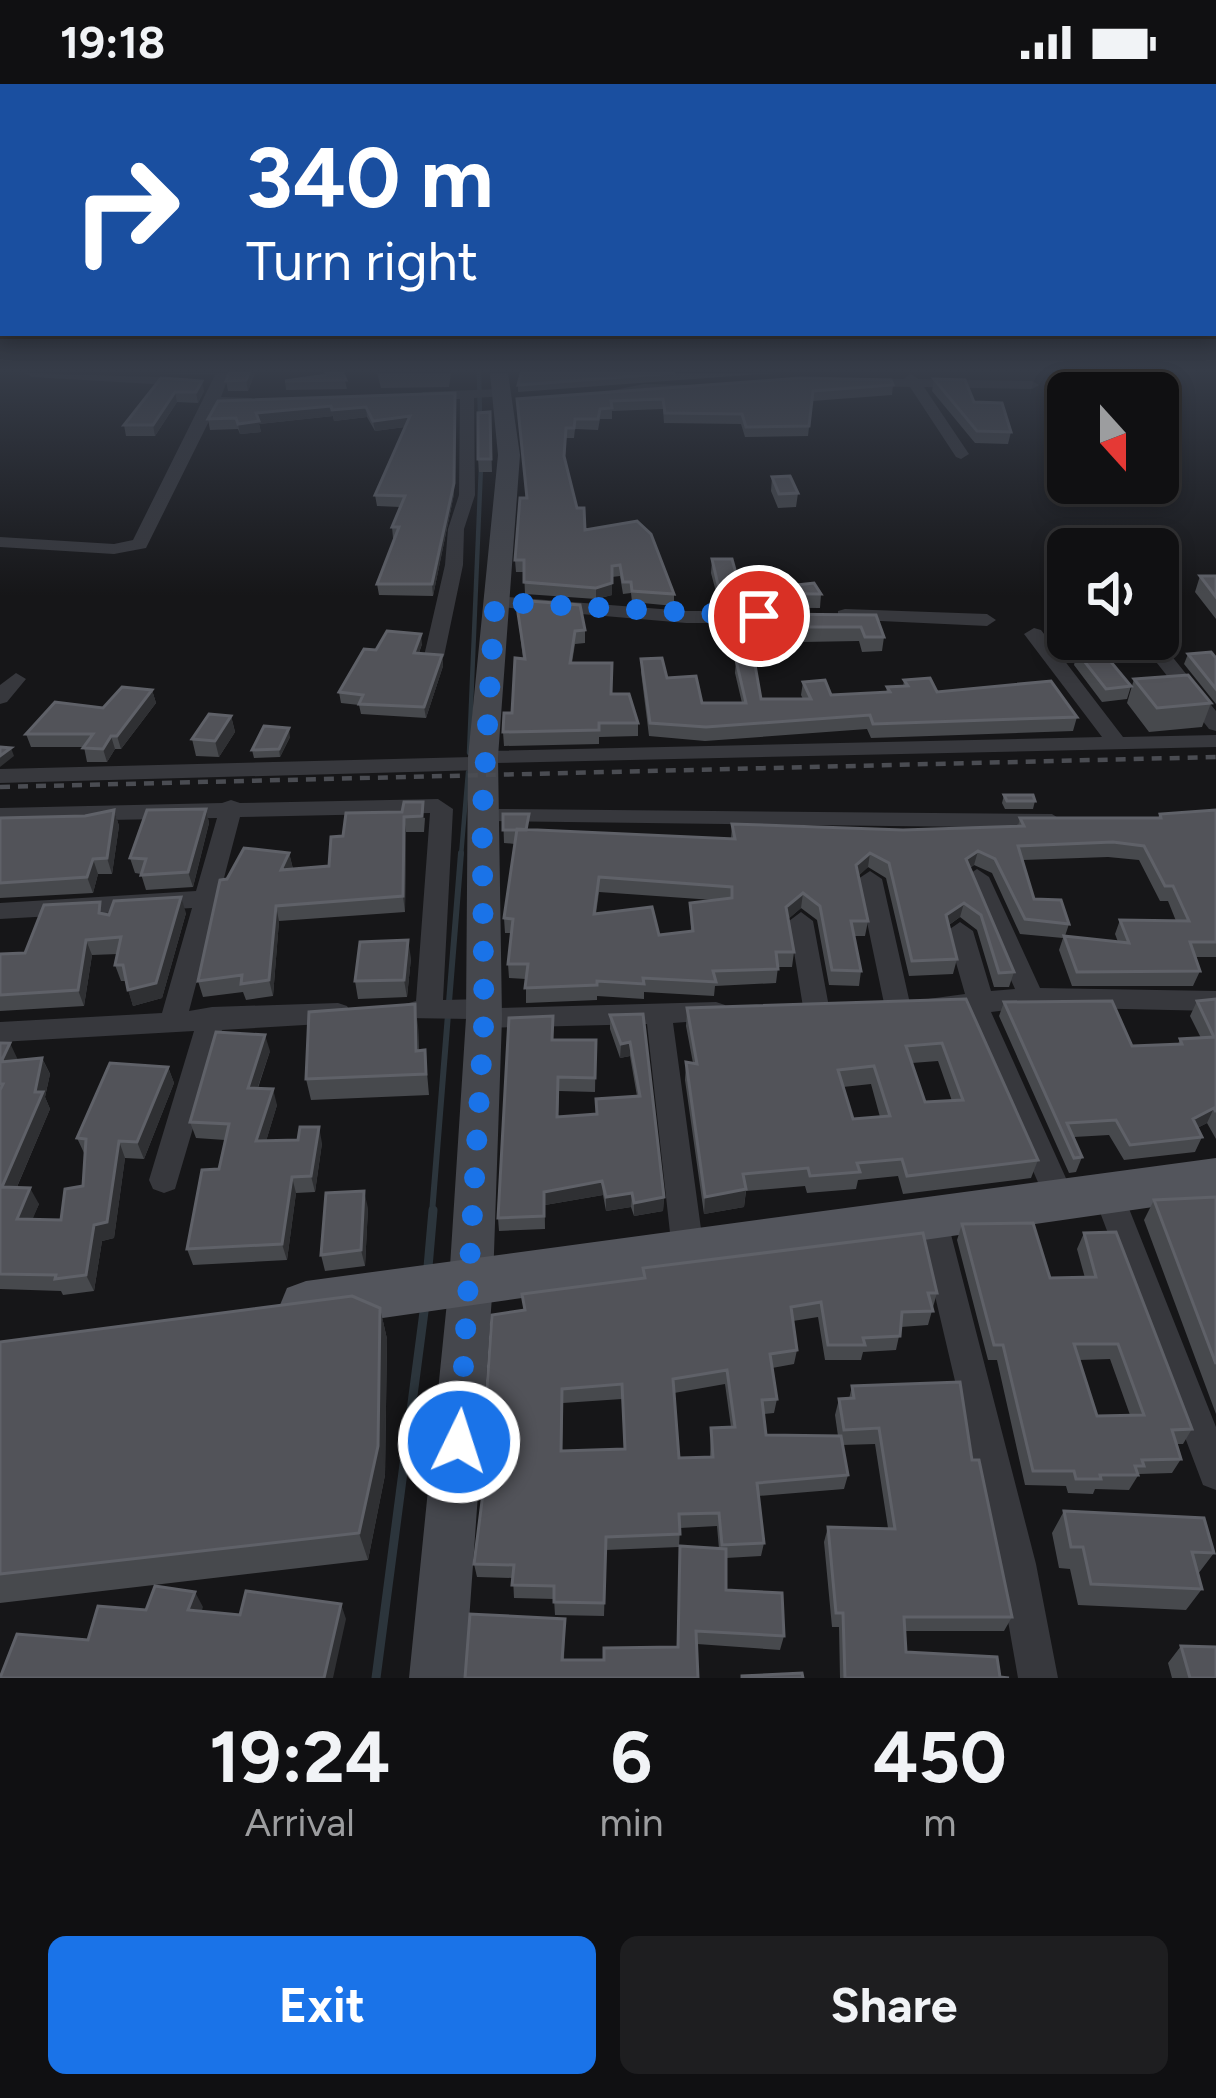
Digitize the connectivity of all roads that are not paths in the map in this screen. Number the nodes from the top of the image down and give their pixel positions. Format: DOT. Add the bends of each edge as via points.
graph roads {
  1 [pos="189,447"];
  2 [pos="479,447"];
  3 [pos="505,447"];
  4 [pos="957,447"];
  5 [pos="961,454"];
  6 [pos="0,542"];
  7 [pos="495,602"];
  8 [pos="987,620"];
  9 [pos="1034,634"];
  10 [pos="434,656"];
  11 [pos="1165,660"];
  12 [pos="16,680"];
  13 [pos="0,698"];
  14 [pos="1216,725"];
  15 [pos="1216,741"];
  16 [pos="1118,745"];
  17 [pos="472,762"];
  18 [pos="0,776"];
  19 [pos="231,807"];
  20 [pos="0,815"];
  21 [pos="482,816"];
  22 [pos="1075,820"];
  23 [pos="977,877"];
  24 [pos="870,879"];
  25 [pos="205,899"];
  26 [pos="0,911"];
  27 [pos="801,921"];
  28 [pos="960,931"];
  29 [pos="1031,998"];
  30 [pos="1216,1001"];
  31 [pos="978,1005"];
  32 [pos="816,1007"];
  33 [pos="749,1010"];
  34 [pos="460,1011"];
  35 [pos="659,1015"];
  36 [pos="212,1017"];
  37 [pos="173,1019"];
  38 [pos="0,1031"];
  39 [pos="1216,1178"];
  40 [pos="164,1180"];
  41 [pos="1083,1193"];
  42 [pos="931,1215"];
  43 [pos="688,1251"];
  44 [pos="441,1287"];
  45 [pos="253,1312"];
  46 [pos="1216,1472"];
  47 [pos="437,1678"];
  48 [pos="1038,1678"];
  1 -- 6 [label="street" via="140,544"];
  2 -- 10 [label="street" via="455,529"];
  3 -- 7 [label="main road"];
  4 -- 5 [label="street"];
  7 -- 8 [label="street" via="686,616"];
  7 -- 17 [label="main road"];
  9 -- 16 [label="street"];
  11 -- 14 [label="street"];
  12 -- 13 [label="street"];
  15 -- 16 [label="street"];
  16 -- 17 [label="street"];
  17 -- 18 [label="street"];
  17 -- 21 [label="main road"];
  19 -- 20 [label="street"];
  19 -- 25 [label="street"];
  19 -- 34 [label="street" via="428,802 442,809"];
  21 -- 22 [label="street"];
  21 -- 34 [label="main road"];
  23 -- 29 [label="street"];
  24 -- 31 [label="street" via="888,1008"];
  25 -- 26 [label="street"];
  25 -- 37 [label="street"];
  27 -- 32 [label="street"];
  28 -- 31 [label="street"];
  29 -- 30 [label="street"];
  29 -- 31 [label="street"];
  31 -- 41 [label="street"];
  33 -- 35 [label="street"];
  34 -- 35 [label="street"];
  34 -- 36 [label="street"];
  34 -- 44 [label="main road"];
  35 -- 43 [label="street"];
  36 -- 37 [label="street"];
  36 -- 40 [label="street"];
  37 -- 38 [label="street"];
  39 -- 41 [label="main road"];
  41 -- 42 [label="main road"];
  41 -- 46 [label="street"];
  42 -- 43 [label="main road"];
  42 -- 48 [label="street"];
  43 -- 44 [label="main road"];
  44 -- 45 [label="main road"];
  44 -- 47 [label="main road"];
}
